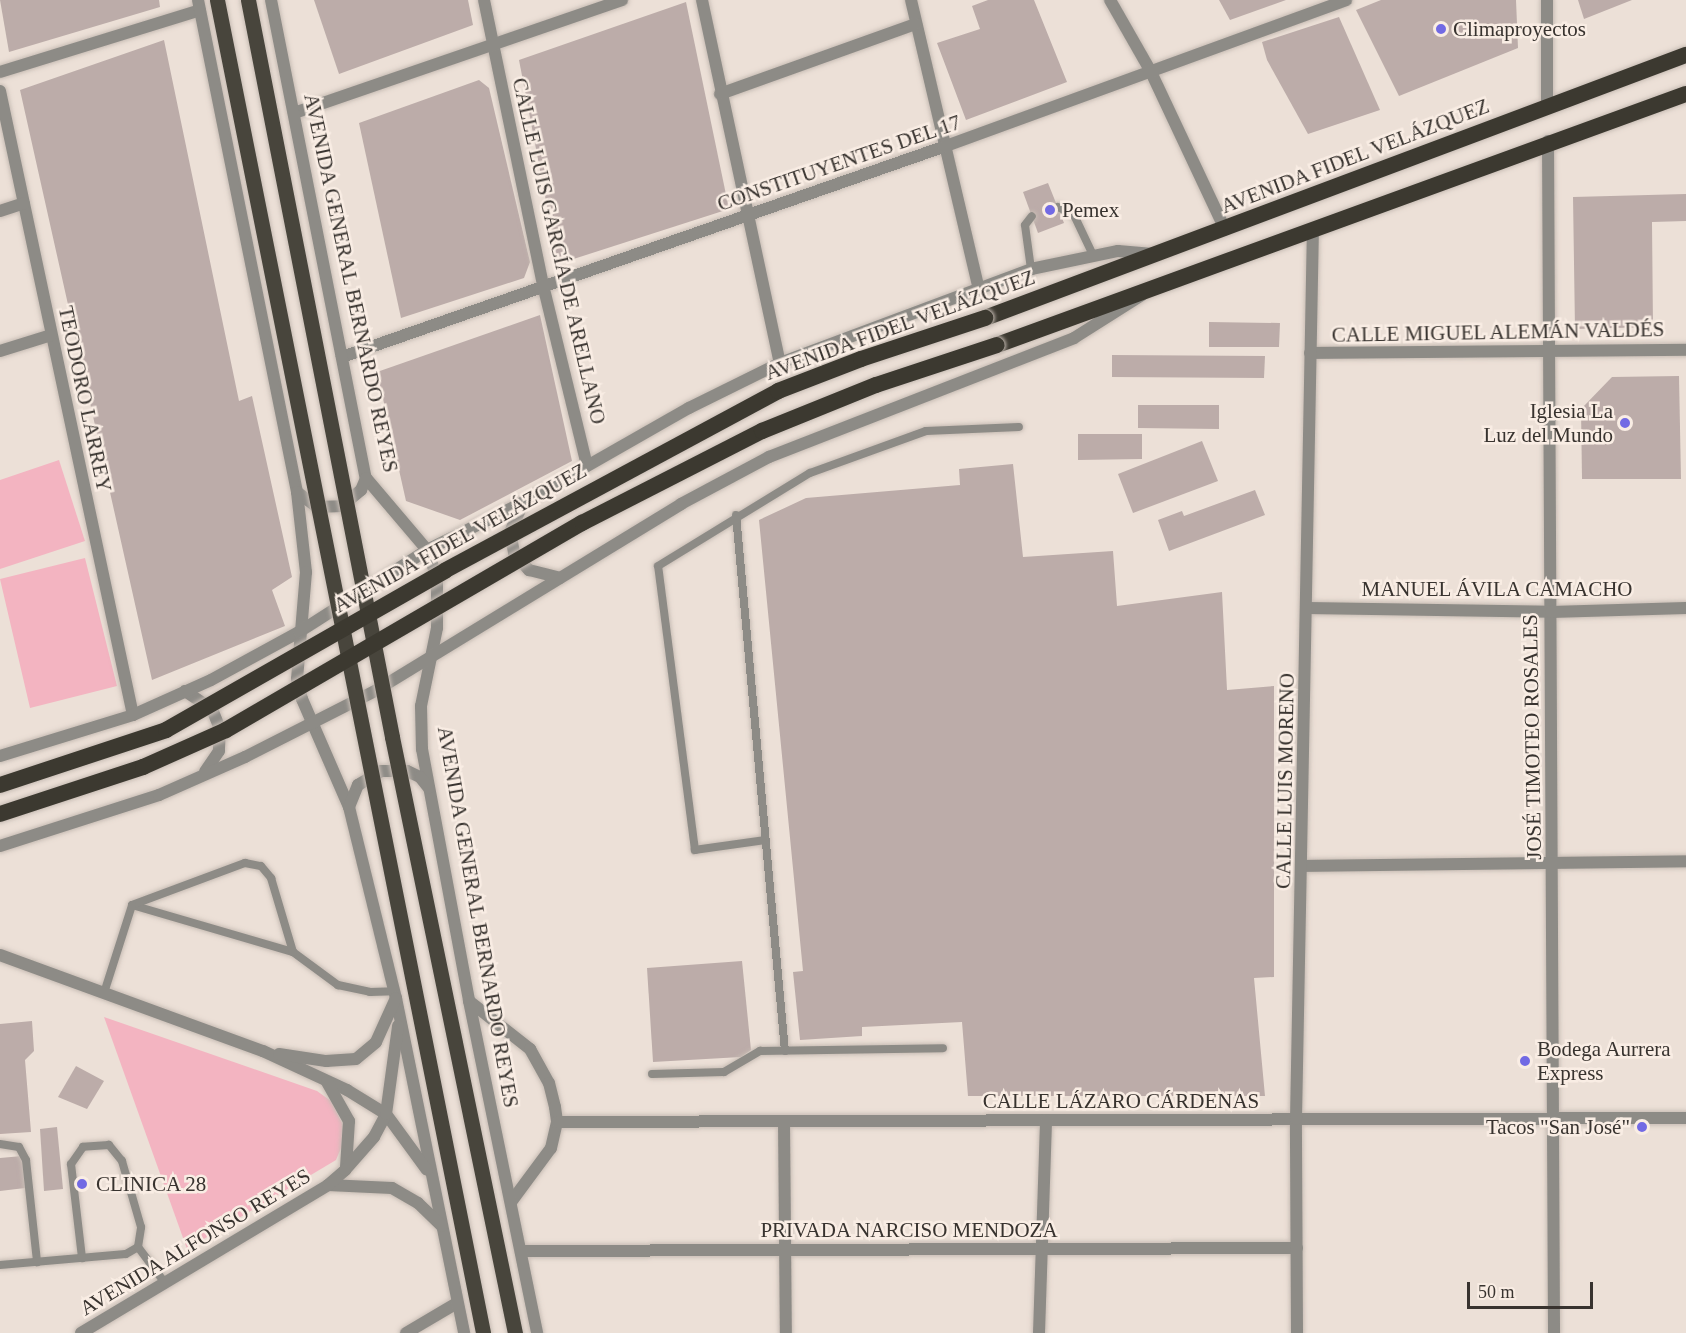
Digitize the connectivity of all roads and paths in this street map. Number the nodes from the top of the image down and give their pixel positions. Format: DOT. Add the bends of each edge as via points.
graph roads {
  1 [pos="217,0"];
  2 [pos="248,0"];
  3 [pos="271,0"];
  4 [pos="484,0"];
  5 [pos="622,0"];
  6 [pos="702,0"];
  7 [pos="911,0"];
  8 [pos="1110,0"];
  9 [pos="1346,0"];
  10 [pos="1547,0"];
  11 [pos="199,5"];
  12 [pos="916,24"];
  13 [pos="493,45"];
  14 [pos="1686,56"];
  15 [pos="0,72"];
  16 [pos="1151,72"];
  17 [pos="0,91"];
  18 [pos="720,94"];
  19 [pos="1686,94"];
  20 [pos="1547,108"];
  21 [pos="294,113"];
  22 [pos="1548,141"];
  23 [pos="943,147"];
  24 [pos="24,202"];
  25 [pos="1058,207"];
  26 [pos="0,211"];
  27 [pos="747,215"];
  28 [pos="1032,216"];
  29 [pos="1225,229"];
  30 [pos="1313,230"];
  31 [pos="1093,255"];
  32 [pos="1163,255"];
  33 [pos="1031,269"];
  34 [pos="543,285"];
  35 [pos="979,289"];
  36 [pos="1148,291"];
  37 [pos="51,335"];
  38 [pos="1686,350"];
  39 [pos="0,351"];
  40 [pos="1310,353"];
  41 [pos="1550,353"];
  42 [pos="342,357"];
  43 [pos="780,363"];
  44 [pos="1019,427"];
  45 [pos="588,465"];
  46 [pos="366,478"];
  47 [pos="297,492"];
  48 [pos="524,502"];
  49 [pos="736,515"];
  50 [pos="428,550"];
  51 [pos="560,578"];
  52 [pos="1307,608"];
  53 [pos="1686,608"];
  54 [pos="1551,612"];
  55 [pos="299,632"];
  56 [pos="432,655"];
  57 [pos="185,691"];
  58 [pos="133,715"];
  59 [pos="312,723"];
  60 [pos="0,756"];
  61 [pos="199,776"];
  62 [pos="0,784"];
  63 [pos="429,789"];
  64 [pos="349,807"];
  65 [pos="0,814"];
  66 [pos="765,840"];
  67 [pos="0,846"];
  68 [pos="1686,861"];
  69 [pos="1553,863"];
  70 [pos="1303,866"];
  71 [pos="132,905"];
  72 [pos="293,952"];
  73 [pos="0,955"];
  74 [pos="104,993"];
  75 [pos="395,994"];
  76 [pos="468,1001"];
  77 [pos="399,1014"];
  78 [pos="943,1048"];
  79 [pos="263,1051"];
  80 [pos="785,1051"];
  81 [pos="652,1074"];
  82 [pos="326,1081"];
  83 [pos="386,1114"];
  84 [pos="1686,1118"];
  85 [pos="1296,1119"];
  86 [pos="1554,1119"];
  87 [pos="1046,1120"];
  88 [pos="784,1121"];
  89 [pos="557,1122"];
  90 [pos="0,1144"];
  91 [pos="345,1170"];
  92 [pos="431,1176"];
  93 [pos="328,1185"];
  94 [pos="511,1202"];
  95 [pos="443,1227"];
  96 [pos="138,1247"];
  97 [pos="1298,1248"];
  98 [pos="787,1250"];
  99 [pos="1041,1250"];
  100 [pos="522,1251"];
  101 [pos="82,1258"];
  102 [pos="37,1262"];
  103 [pos="0,1265"];
  104 [pos="165,1283"];
  105 [pos="457,1303"];
  106 [pos="81,1333"];
  107 [pos="406,1333"];
  108 [pos="464,1333"];
  109 [pos="483,1333"];
  110 [pos="515,1333"];
  111 [pos="537,1333"];
  112 [pos="786,1333"];
  113 [pos="1038,1333"];
  114 [pos="1297,1333"];
  115 [pos="1554,1333"];
  1 -- 109 [label="main road, bridge"];
  2 -- 110 [label="main road, AVENIDA GENERAL BERNARDO REYES, bridge" via="392,737"];
  3 -- 21 [label="street, AVENIDA GENERAL BERNARDO REYES"];
  4 -- 13 [label="street, CALLE LUIS GARCÍA DE ARELLANO"];
  5 -- 13 [label="street"];
  6 -- 18 [label="street"];
  7 -- 12 [label="street"];
  8 -- 16 [label="street"];
  9 -- 16 [label="street, CONSTITUYENTES DEL 17"];
  10 -- 20 [label="street"];
  11 -- 15 [label="street"];
  11 -- 47 [label="street"];
  12 -- 18 [label="street"];
  12 -- 23 [label="street"];
  13 -- 21 [label="street"];
  13 -- 34 [label="street, CALLE LUIS GARCÍA DE ARELLANO"];
  14 -- 20 [label="highway, AVENIDA FIDEL VELÁZQUEZ"];
  16 -- 23 [label="street, CONSTITUYENTES DEL 17"];
  16 -- 29 [label="street"];
  17 -- 24 [label="street, TEODORO LARREY"];
  18 -- 27 [label="street"];
  19 -- 22 [label="highway"];
  20 -- 29 [label="highway, AVENIDA FIDEL VELÁZQUEZ"];
  21 -- 42 [label="street, AVENIDA GENERAL BERNARDO REYES"];
  22 -- 30 [label="highway"];
  22 -- 41 [label="street, JOSÉ TIMOTEO ROSALES"];
  23 -- 27 [label="street, CONSTITUYENTES DEL 17"];
  23 -- 35 [label="street"];
  24 -- 26 [label="street"];
  24 -- 37 [label="street, TEODORO LARREY"];
  25 -- 31 [label="lane" via="1074,215"];
  27 -- 34 [label="street, CONSTITUYENTES DEL 17"];
  27 -- 43 [label="street"];
  28 -- 33 [label="lane" via="1024,225"];
  29 -- 32 [label="highway, AVENIDA FIDEL VELÁZQUEZ"];
  30 -- 36 [label="highway"];
  30 -- 40 [label="street, CALLE LUIS MORENO"];
  31 -- 32 [label="street" via="1118,251"];
  31 -- 33 [label="street"];
  32 -- 62 [label="highway, AVENIDA FIDEL VELÁZQUEZ, bridge" via="861,358 778,391 456,564 166,730"];
  33 -- 35 [label="street"];
  34 -- 42 [label="street, CONSTITUYENTES DEL 17"];
  34 -- 45 [label="street, CALLE LUIS GARCÍA DE ARELLANO"];
  35 -- 43 [label="street"];
  36 -- 51 [label="street" via="1074,338 769,457 681,504"];
  36 -- 65 [label="highway, bridge" via="876,385 762,431 582,524 226,730 132,771"];
  37 -- 39 [label="street"];
  37 -- 58 [label="street, TEODORO LARREY"];
  38 -- 41 [label="street, CALLE MIGUEL ALEMÁN VALDÉS"];
  40 -- 41 [label="street, CALLE MIGUEL ALEMÁN VALDÉS"];
  40 -- 52 [label="street, CALLE LUIS MORENO"];
  41 -- 54 [label="street, JOSÉ TIMOTEO ROSALES"];
  42 -- 46 [label="street, AVENIDA GENERAL BERNARDO REYES"];
  43 -- 45 [label="street"];
  44 -- 49 [label="lane" via="918,433 810,473"];
  45 -- 48 [label="street"];
  46 -- 47 [label="street" via="352,499 335,507 317,507"];
  46 -- 50 [label="street, AVENIDA GENERAL BERNARDO REYES"];
  47 -- 55 [label="street" via="306,572"];
  48 -- 50 [label="street"];
  48 -- 51 [label="street" via="510,532 514,553 529,570"];
  49 -- 66 [label="lane"];
  49 -- 66 [label="lane" via="658,566 695,850"];
  50 -- 55 [label="street"];
  50 -- 56 [label="street, AVENIDA GENERAL BERNARDO REYES" via="439,589"];
  51 -- 56 [label="street"];
  52 -- 54 [label="street, MANUEL ÁVILA CAMACHO"];
  52 -- 70 [label="street, CALLE LUIS MORENO"];
  53 -- 54 [label="street, MANUEL ÁVILA CAMACHO"];
  54 -- 69 [label="street, JOSÉ TIMOTEO ROSALES"];
  55 -- 57 [label="street"];
  55 -- 59 [label="street" via="297,679"];
  56 -- 59 [label="street"];
  56 -- 63 [label="street, AVENIDA GENERAL BERNARDO REYES" via="421,716"];
  57 -- 58 [label="street"];
  57 -- 61 [label="street" via="212,709 220,729 214,761"];
  58 -- 60 [label="street"];
  59 -- 61 [label="street"];
  59 -- 64 [label="street"];
  61 -- 67 [label="street" via="159,795"];
  63 -- 64 [label="street" via="420,777 407,771 381,771 358,785"];
  63 -- 76 [label="street, AVENIDA GENERAL BERNARDO REYES"];
  64 -- 75 [label="street"];
  66 -- 80 [label="lane"];
  68 -- 69 [label="street"];
  69 -- 70 [label="street"];
  69 -- 86 [label="street, JOSÉ TIMOTEO ROSALES"];
  70 -- 85 [label="street, CALLE LUIS MORENO"];
  71 -- 72 [label="lane"];
  71 -- 72 [label="lane" via="245,863 261,866 271,878"];
  71 -- 74 [label="lane"];
  72 -- 75 [label="lane" via="338,985"];
  73 -- 74 [label="street"];
  74 -- 79 [label="street"];
  75 -- 77 [label="street"];
  75 -- 79 [label="street" via="376,1041 356,1059 326,1061"];
  76 -- 89 [label="street" via="530,1048 549,1083"];
  76 -- 94 [label="street, AVENIDA GENERAL BERNARDO REYES"];
  77 -- 83 [label="street, AVENIDA ALFONSO REYES"];
  77 -- 92 [label="street"];
  78 -- 80 [label="lane"];
  79 -- 82 [label="street"];
  80 -- 81 [label="lane" via="760,1051 724,1072"];
  82 -- 83 [label="street"];
  82 -- 91 [label="street" via="349,1121"];
  83 -- 91 [label="street, AVENIDA ALFONSO REYES" via="374,1137"];
  83 -- 92 [label="street"];
  84 -- 86 [label="street, CALLE LÁZARO CÁRDENAS"];
  85 -- 86 [label="street, CALLE LÁZARO CÁRDENAS"];
  85 -- 87 [label="street, CALLE LÁZARO CÁRDENAS"];
  85 -- 97 [label="street, CALLE LUIS MORENO"];
  86 -- 115 [label="street, JOSÉ TIMOTEO ROSALES"];
  87 -- 88 [label="street, CALLE LÁZARO CÁRDENAS"];
  87 -- 99 [label="street"];
  88 -- 89 [label="street, CALLE LÁZARO CÁRDENAS"];
  88 -- 98 [label="street"];
  89 -- 94 [label="street" via="551,1149"];
  90 -- 102 [label="lane" via="19,1147 26,1160"];
  91 -- 93 [label="street, AVENIDA ALFONSO REYES"];
  92 -- 95 [label="street"];
  93 -- 95 [label="street, AVENIDA ALFONSO REYES" via="392,1188 418,1203"];
  93 -- 104 [label="street, AVENIDA ALFONSO REYES"];
  94 -- 100 [label="street, AVENIDA GENERAL BERNARDO REYES"];
  95 -- 105 [label="street"];
  96 -- 101 [label="lane" via="126,1254"];
  96 -- 101 [label="lane" via="141,1227 122,1161 109,1145 92,1144 76,1152 71,1164"];
  96 -- 104 [label="lane"];
  97 -- 99 [label="street, PRIVADA NARCISO MENDOZA"];
  97 -- 114 [label="street, CALLE LUIS MORENO"];
  98 -- 99 [label="street, PRIVADA NARCISO MENDOZA"];
  98 -- 100 [label="street, PRIVADA NARCISO MENDOZA"];
  98 -- 112 [label="street"];
  99 -- 113 [label="street"];
  100 -- 111 [label="street, AVENIDA GENERAL BERNARDO REYES"];
  101 -- 102 [label="lane"];
  102 -- 103 [label="lane"];
  104 -- 106 [label="street, AVENIDA ALFONSO REYES"];
  105 -- 107 [label="street"];
  105 -- 108 [label="street"];
}
